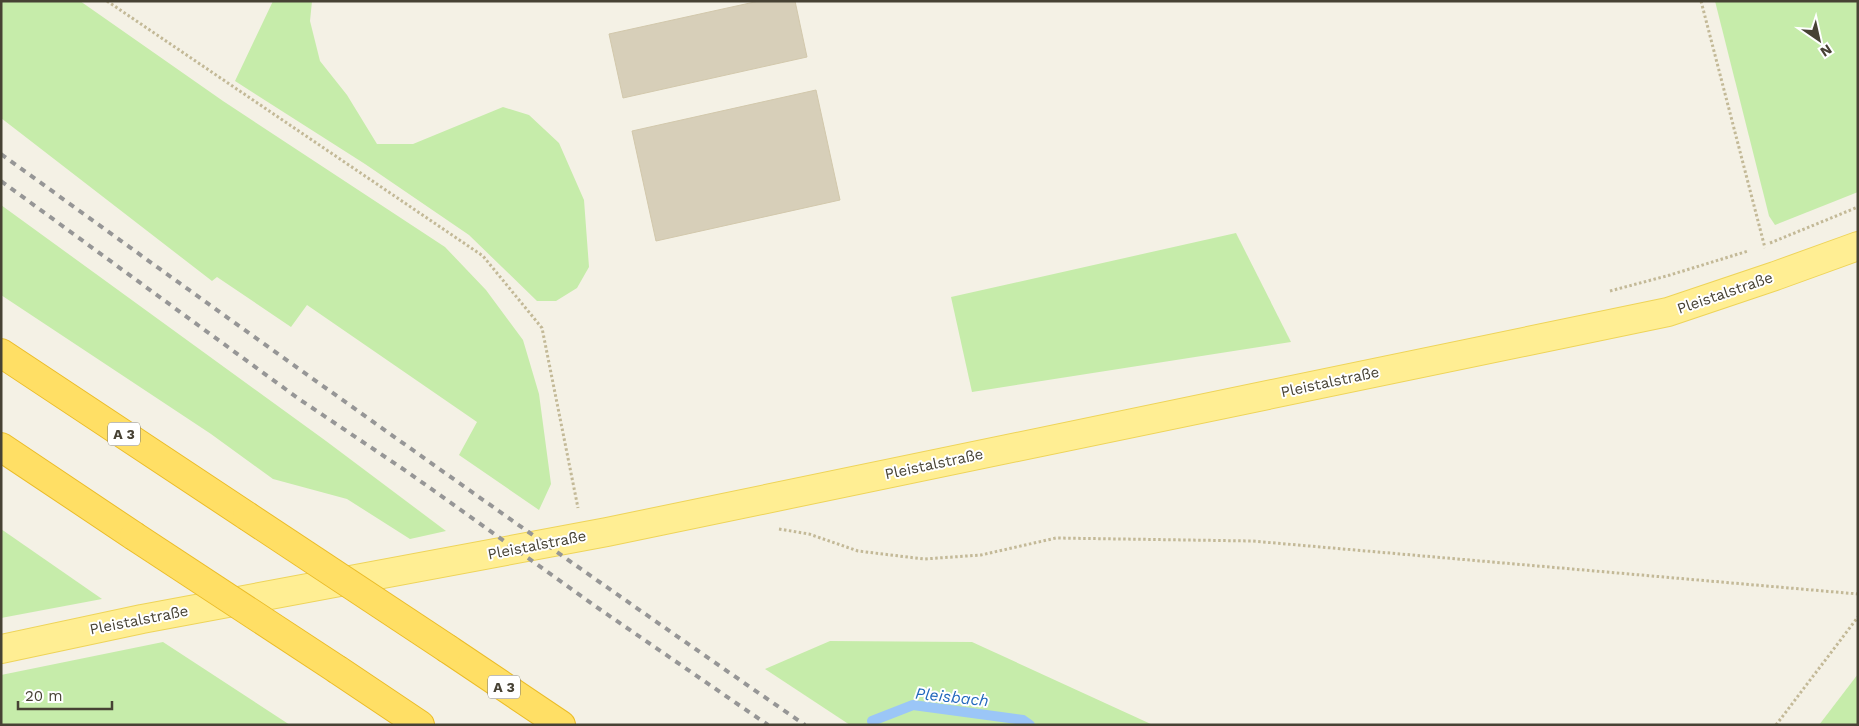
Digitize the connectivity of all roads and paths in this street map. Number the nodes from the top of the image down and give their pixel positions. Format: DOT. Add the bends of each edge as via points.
graph roads {
  1 [pos="107,1"];
  2 [pos="1702,1"];
  3 [pos="1858,208"];
  4 [pos="1764,246"];
  5 [pos="1858,246"];
  6 [pos="1755,249"];
  7 [pos="1775,276"];
  8 [pos="1606,292"];
  9 [pos="1,353"];
  10 [pos="1,447"];
  11 [pos="588,506"];
  12 [pos="578,508"];
  13 [pos="570,510"];
  14 [pos="774,528"];
  15 [pos="607,532"];
  16 [pos="1858,594"];
  17 [pos="1858,617"];
  18 [pos="1,649"];
  19 [pos="420,725"];
  20 [pos="561,725"];
  21 [pos="1776,725"];
  1 -- 12 [label="path" via="483,256 542,328"];
  2 -- 4 [label="path"];
  3 -- 4 [label="path"];
  4 -- 7 [label="path"];
  5 -- 7 [label="main road, Pleistalstraße"];
  6 -- 8 [label="path"];
  7 -- 15 [label="main road, Pleistalstraße" via="1668,312"];
  9 -- 20 [label="highway, A 3, bridge"];
  10 -- 19 [label="highway, bridge"];
  11 -- 12 [label="path"];
  12 -- 13 [label="path"];
  12 -- 15 [label="path"];
  14 -- 16 [label="path" via="809,534 858,551 924,559 981,555 1056,538 1252,541"];
  15 -- 18 [label="main road, Pleistalstraße" via="142,619"];
  17 -- 21 [label="path"];
}
